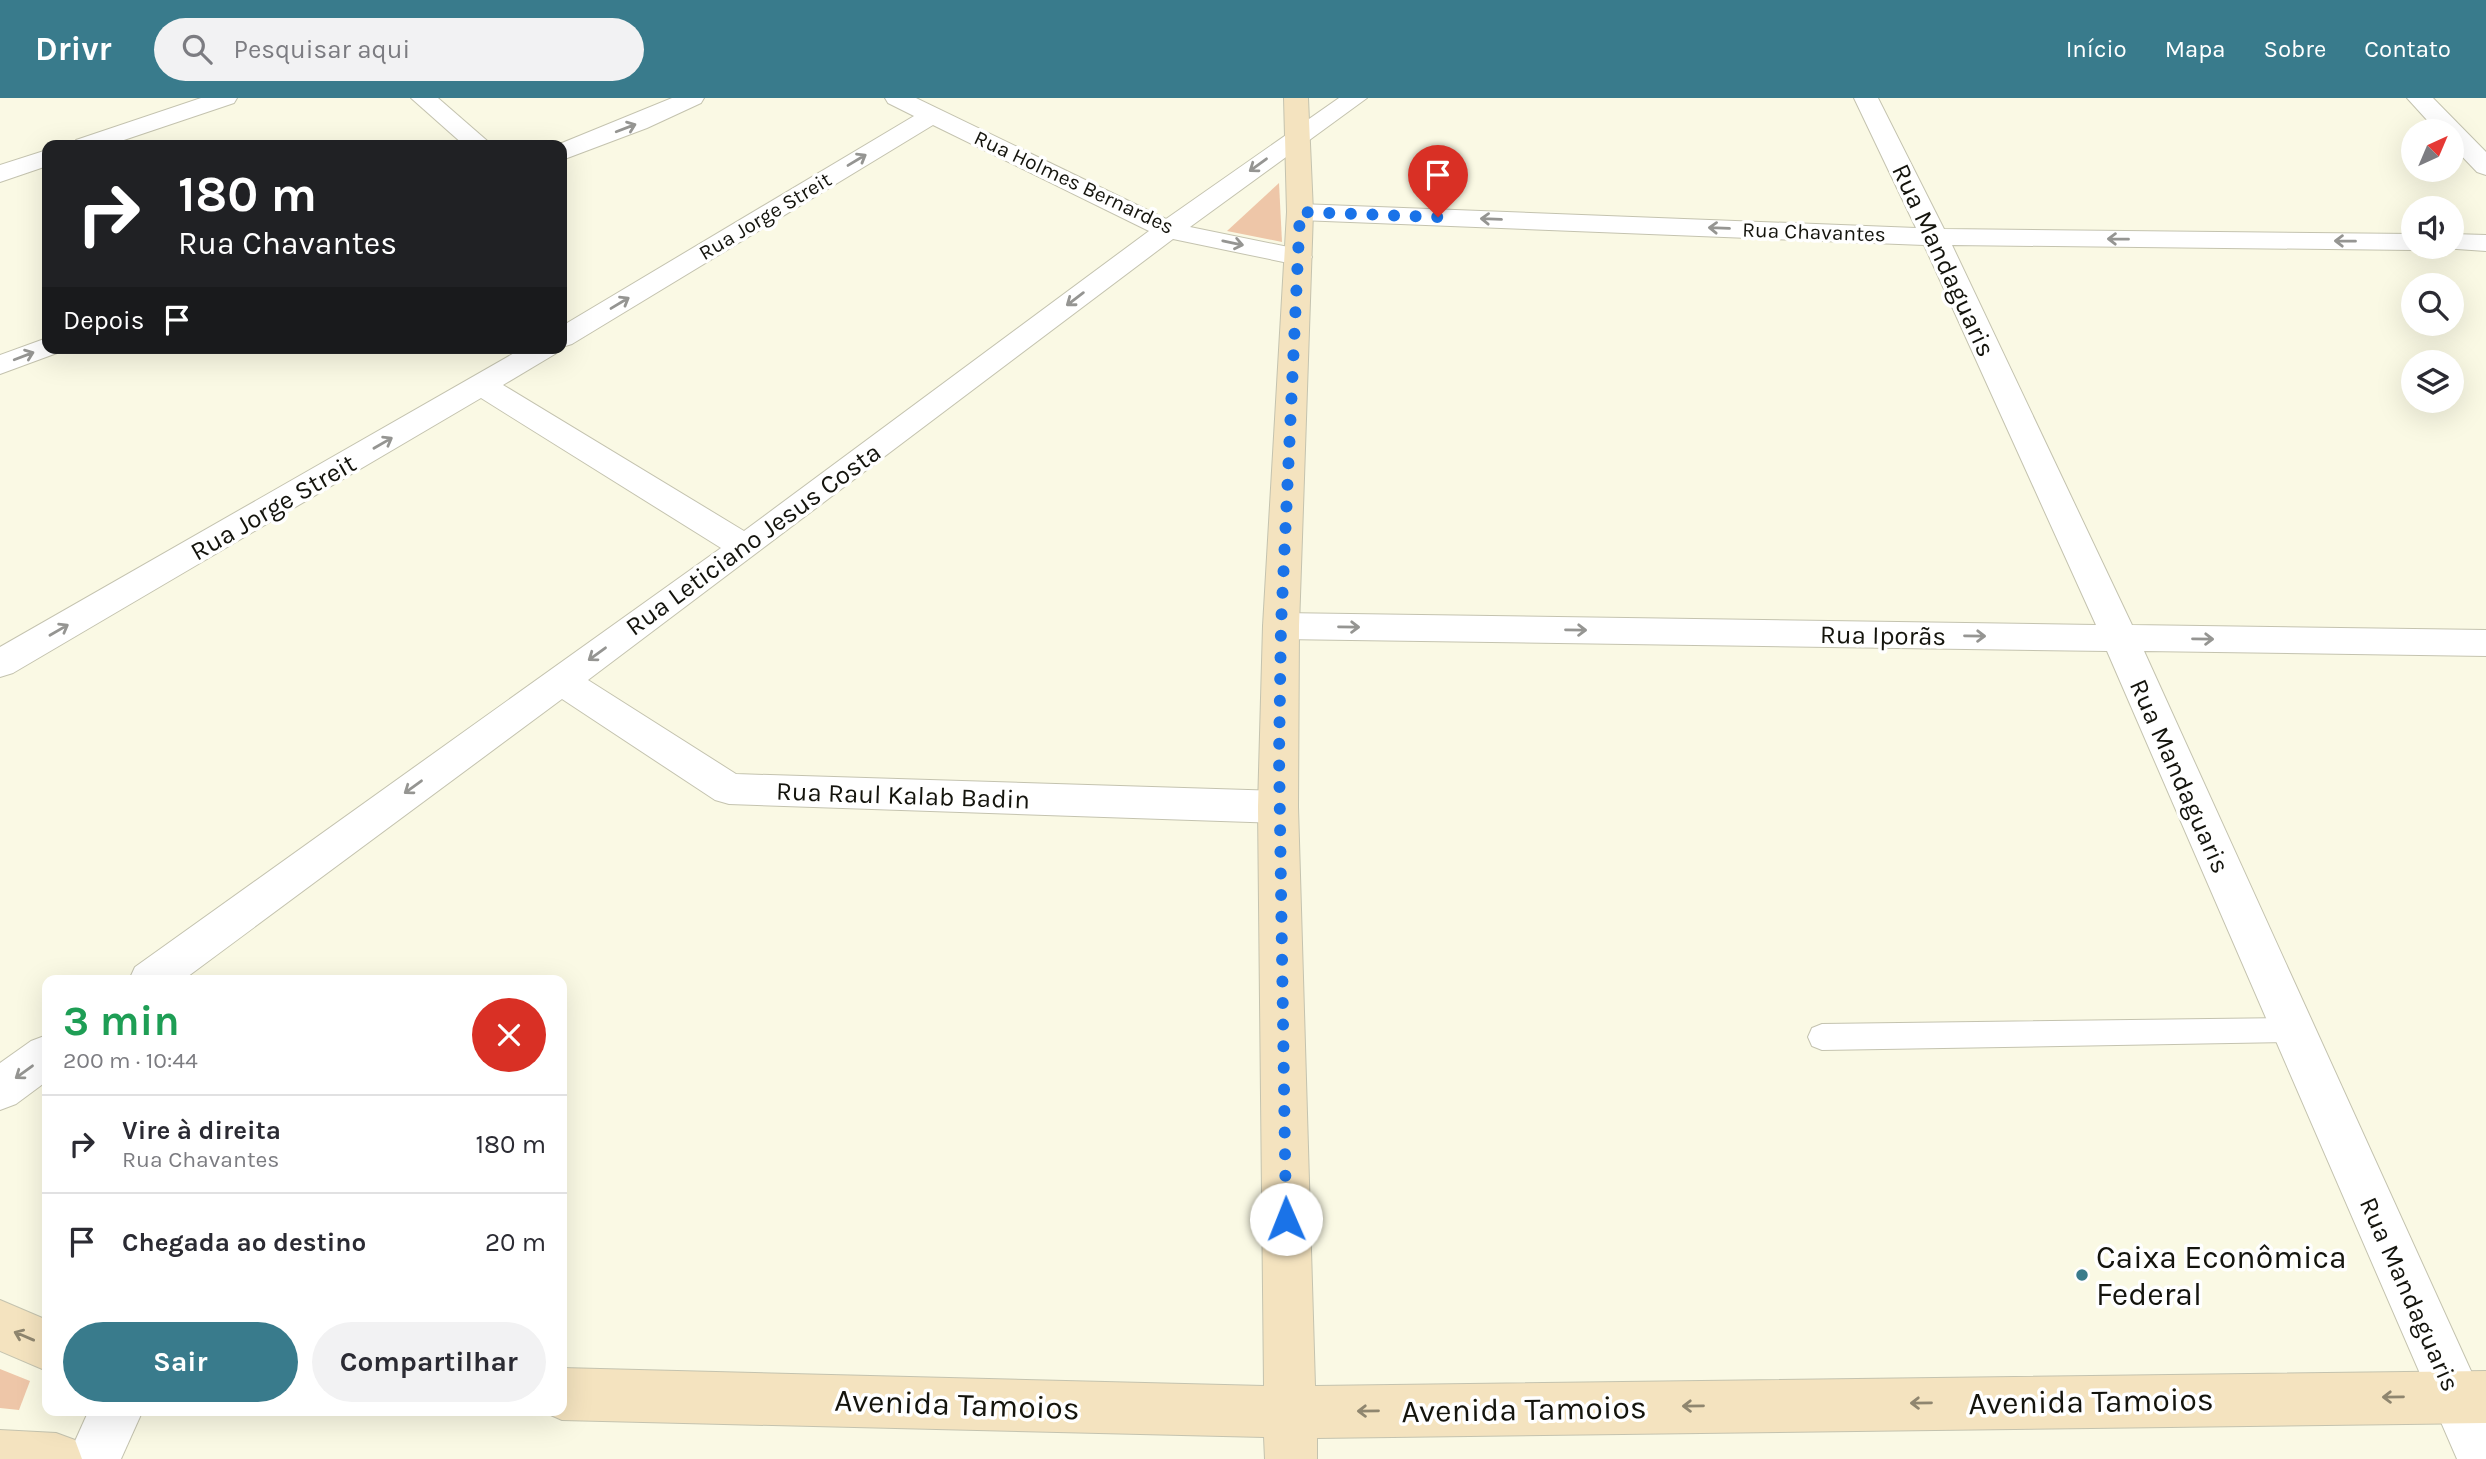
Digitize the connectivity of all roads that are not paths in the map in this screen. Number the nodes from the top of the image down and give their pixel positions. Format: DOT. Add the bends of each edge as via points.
graph roads {
  1 [pos="225,98"];
  2 [pos="423,98"];
  3 [pos="692,98"];
  4 [pos="897,98"];
  5 [pos="1296,98"];
  6 [pos="1355,98"];
  7 [pos="1866,98"];
  8 [pos="2419,98"];
  9 [pos="932,115"];
  10 [pos="2439,119"];
  11 [pos="1297,136"];
  12 [pos="100,140"];
  13 [pos="473,140"];
  14 [pos="2464,145"];
  15 [pos="567,150"];
  16 [pos="42,160"];
  17 [pos="2486,167"];
  18 [pos="0,174"];
  19 [pos="1300,212"];
  20 [pos="1168,230"];
  21 [pos="1935,237"];
  22 [pos="2401,242"];
  23 [pos="2464,242"];
  24 [pos="2486,243"];
  25 [pos="1298,257"];
  26 [pos="567,335"];
  27 [pos="42,349"];
  28 [pos="535,354"];
  29 [pos="0,365"];
  30 [pos="482,386"];
  31 [pos="745,547"];
  32 [pos="1281,626"];
  33 [pos="2119,638"];
  34 [pos="2486,643"];
  35 [pos="0,664"];
  36 [pos="560,680"];
  37 [pos="1278,807"];
  38 [pos="157,975"];
  39 [pos="2293,1030"];
  40 [pos="1822,1037"];
  41 [pos="42,1059"];
  42 [pos="0,1089"];
  43 [pos="0,1325"];
  44 [pos="42,1344"];
  45 [pos="567,1394"];
  46 [pos="2471,1397"];
  47 [pos="114,1416"];
  48 [pos="1290,1435"];
  49 [pos="0,1456"];
  50 [pos="56,1459"];
  51 [pos="93,1459"];
  52 [pos="2484,1459"];
  1 -- 12 [label="street"];
  2 -- 13 [label="street"];
  15 -- 3 [label="street, one-way"];
  4 -- 9 [label="street, Rua Holmes Bernardes"];
  5 -- 11 [label="street"];
  6 -- 11 [label="street, Rua Leticiano Jesus Costa"];
  7 -- 21 [label="street, Rua Mandaguaris"];
  8 -- 10 [label="street"];
  9 -- 20 [label="street, Rua Holmes Bernardes"];
  26 -- 9 [label="street, Rua Jorge Streit, one-way"];
  11 -- 19 [label="street"];
  11 -- 20 [label="street, Rua Leticiano Jesus Costa, one-way"];
  14 -- 17 [label="street"];
  16 -- 18 [label="street"];
  21 -- 19 [label="street, Rua Chavantes, one-way"];
  19 -- 25 [label="street"];
  20 -- 25 [label="street, Rua Holmes Bernardes, one-way"];
  20 -- 31 [label="street, Rua Leticiano Jesus Costa, one-way"];
  22 -- 21 [label="street, Rua Chavantes, one-way"];
  21 -- 33 [label="street, Rua Mandaguaris"];
  23 -- 24 [label="street"];
  25 -- 32 [label="street"];
  29 -- 27 [label="street, one-way"];
  28 -- 30 [label="street, Rua Jorge Streit"];
  30 -- 31 [label="street"];
  35 -- 30 [label="street, Rua Jorge Streit, one-way"];
  31 -- 36 [label="street, Rua Leticiano Jesus Costa, one-way"];
  32 -- 33 [label="street, Rua Iporãs, one-way"];
  32 -- 37 [label="street"];
  33 -- 34 [label="street, Rua Iporãs, one-way"];
  33 -- 39 [label="street, Rua Mandaguaris"];
  36 -- 37 [label="street, Rua Raul Kalab Badin" via="729,789"];
  36 -- 38 [label="street, Rua Leticiano Jesus Costa, one-way"];
  37 -- 48 [label="street"];
  39 -- 40 [label="lane"];
  39 -- 46 [label="street, Rua Mandaguaris"];
  41 -- 42 [label="street, one-way"];
  44 -- 43 [label="street, one-way"];
  45 -- 48 [label="street, Avenida Tamoios"];
  46 -- 48 [label="street, Avenida Tamoios, one-way"];
  46 -- 52 [label="street, Rua Mandaguaris"];
  47 -- 51 [label="street"];
  49 -- 50 [label="street"];
}
